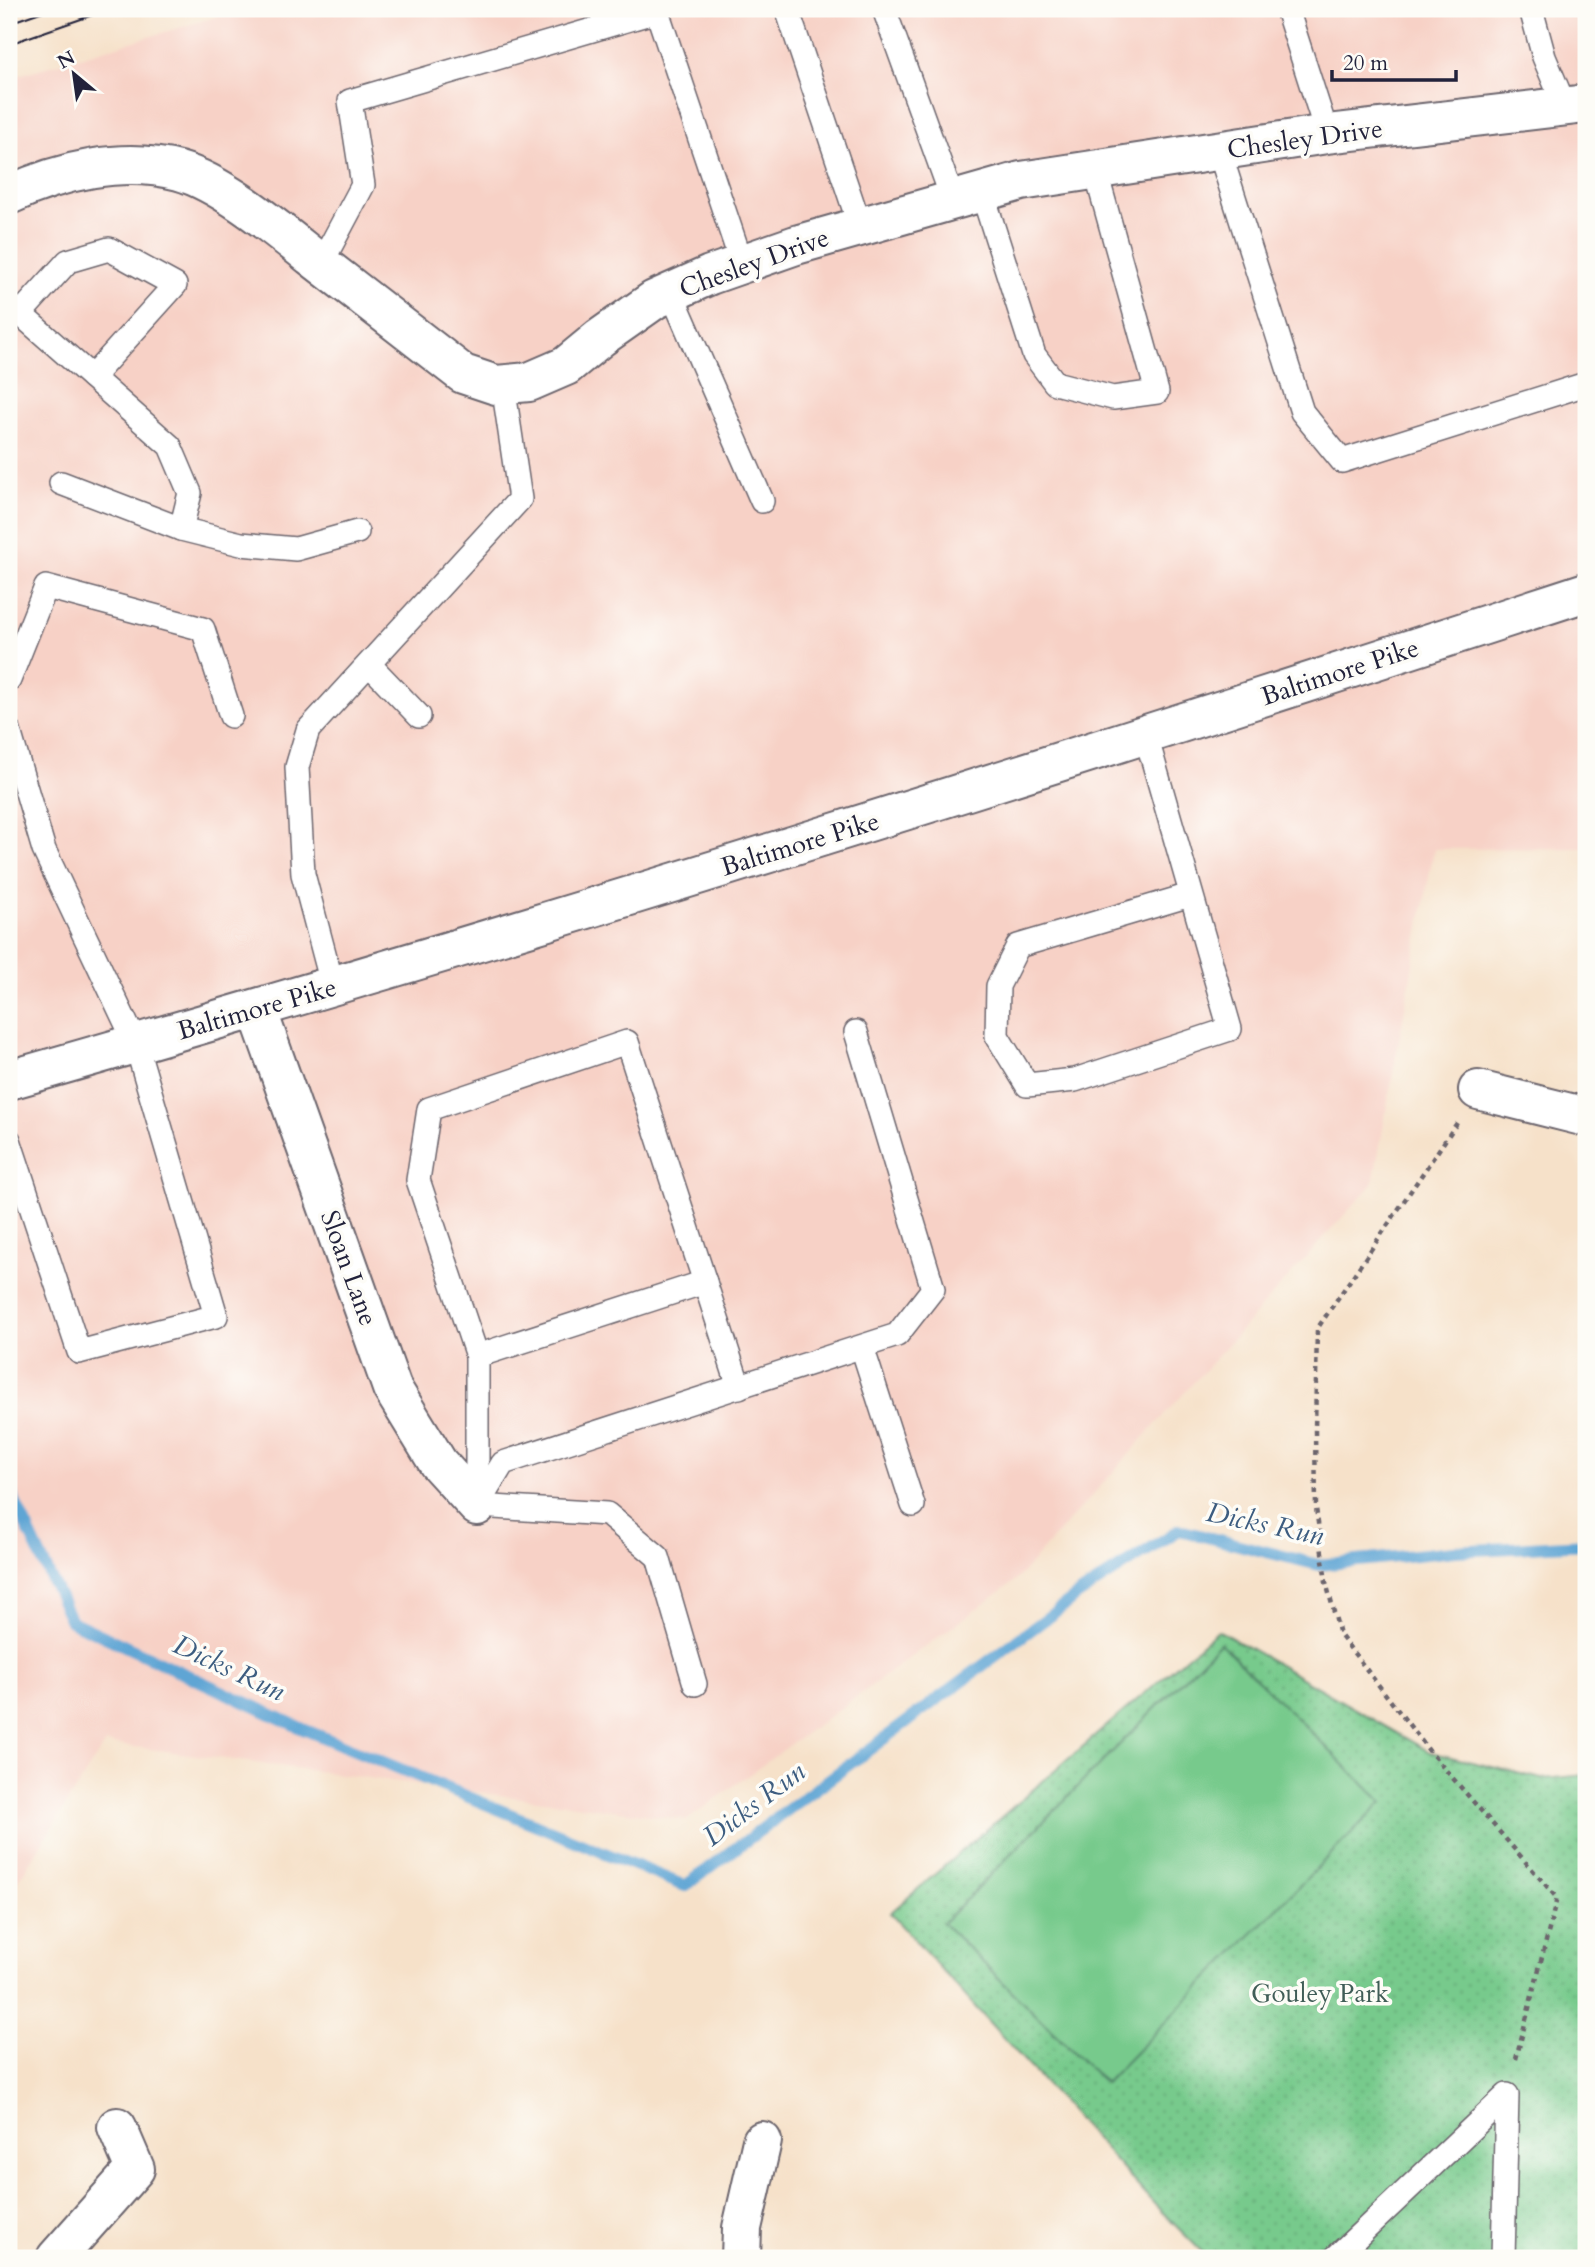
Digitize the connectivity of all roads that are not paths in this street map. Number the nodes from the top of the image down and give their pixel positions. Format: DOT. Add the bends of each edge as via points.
graph roads {
  1 [pos="787,9"];
  2 [pos="884,9"];
  3 [pos="1287,9"];
  4 [pos="1531,9"];
  5 [pos="1576,105"];
  6 [pos="1327,134"];
  7 [pos="1219,150"];
  8 [pos="1095,169"];
  9 [pos="9,195"];
  10 [pos="968,196"];
  11 [pos="860,226"];
  12 [pos="321,264"];
  13 [pos="742,264"];
  14 [pos="671,292"];
  15 [pos="14,309"];
  16 [pos="92,377"];
  17 [pos="1586,384"];
  18 [pos="503,385"];
  19 [pos="61,483"];
  20 [pos="762,501"];
  21 [pos="181,528"];
  22 [pos="357,532"];
  23 [pos="1586,592"];
  24 [pos="369,664"];
  25 [pos="9,680"];
  26 [pos="231,716"];
  27 [pos="419,716"];
  28 [pos="9,731"];
  29 [pos="1146,736"];
  30 [pos="1190,895"];
  31 [pos="333,987"];
  32 [pos="257,1009"];
  33 [pos="856,1032"];
  34 [pos="136,1044"];
  35 [pos="9,1080"];
  36 [pos="1478,1090"];
  37 [pos="1586,1118"];
  38 [pos="9,1140"];
  39 [pos="705,1282"];
  40 [pos="862,1347"];
  41 [pos="477,1356"];
  42 [pos="739,1387"];
  43 [pos="912,1505"];
  44 [pos="477,1506"];
  45 [pos="695,1684"];
  46 [pos="117,2127"];
  47 [pos="762,2141"];
  48 [pos="56,2258"];
  49 [pos="741,2258"];
  50 [pos="1335,2258"];
  51 [pos="1503,2258"];
  1 -- 11 [label="lane"];
  2 -- 10 [label="lane"];
  3 -- 6 [label="lane"];
  4 -- 5 [label="lane" via="1544,57"];
  5 -- 6 [label="street, Chesley Drive"];
  6 -- 7 [label="street, Chesley Drive"];
  7 -- 8 [label="street, Chesley Drive"];
  7 -- 17 [label="lane" via="1302,412 1342,461"];
  8 -- 10 [label="street, Chesley Drive" via="1021,181"];
  8 -- 10 [label="lane" via="1157,392 1113,398 1055,383 1034,355"];
  9 -- 12 [label="street, Chesley Drive" via="29,185 108,166 141,164 181,171 262,218"];
  10 -- 11 [label="street, Chesley Drive"];
  11 -- 13 [label="street, Chesley Drive"];
  12 -- 13 [label="lane" via="363,185 350,101 657,11"];
  12 -- 18 [label="street, Chesley Drive" via="463,374"];
  13 -- 14 [label="street, Chesley Drive"];
  14 -- 18 [label="street, Chesley Drive" via="611,330 566,366 529,382"];
  14 -- 20 [label="lane"];
  15 -- 16 [label="lane"];
  15 -- 16 [label="lane" via="68,261 109,249 175,285"];
  16 -- 21 [label="lane" via="170,446 190,493"];
  18 -- 24 [label="lane" via="520,499"];
  19 -- 21 [label="lane"];
  21 -- 22 [label="lane" via="241,544 296,549"];
  23 -- 29 [label="street, Baltimore Pike"];
  24 -- 27 [label="lane"];
  24 -- 31 [label="lane" via="308,730 297,767 303,874"];
  25 -- 26 [label="lane" via="46,587 203,629"];
  28 -- 34 [label="lane" via="44,850"];
  29 -- 30 [label="lane"];
  29 -- 31 [label="street, Baltimore Pike"];
  30 -- 30 [label="lane" via="1018,947 998,986 997,1036 1027,1084 1075,1080 1230,1029"];
  31 -- 32 [label="street, Baltimore Pike"];
  32 -- 34 [label="street, Baltimore Pike"];
  32 -- 44 [label="street, Sloan Lane" via="392,1388 438,1464"];
  33 -- 40 [label="lane" via="933,1289 897,1335"];
  34 -- 35 [label="street, Baltimore Pike"];
  34 -- 38 [label="lane" via="216,1316 79,1352"];
  36 -- 37 [label="street"];
  39 -- 41 [label="lane"];
  39 -- 41 [label="lane" via="627,1042 429,1109 418,1180"];
  39 -- 42 [label="lane"];
  40 -- 42 [label="lane"];
  40 -- 43 [label="lane"];
  41 -- 44 [label="lane"];
  42 -- 44 [label="lane" via="503,1463"];
  44 -- 45 [label="lane" via="607,1514 658,1557"];
  46 -- 48 [label="street" via="135,2169"];
  47 -- 49 [label="street" via="742,2228"];
  50 -- 51 [label="lane" via="1507,2095"];
}
